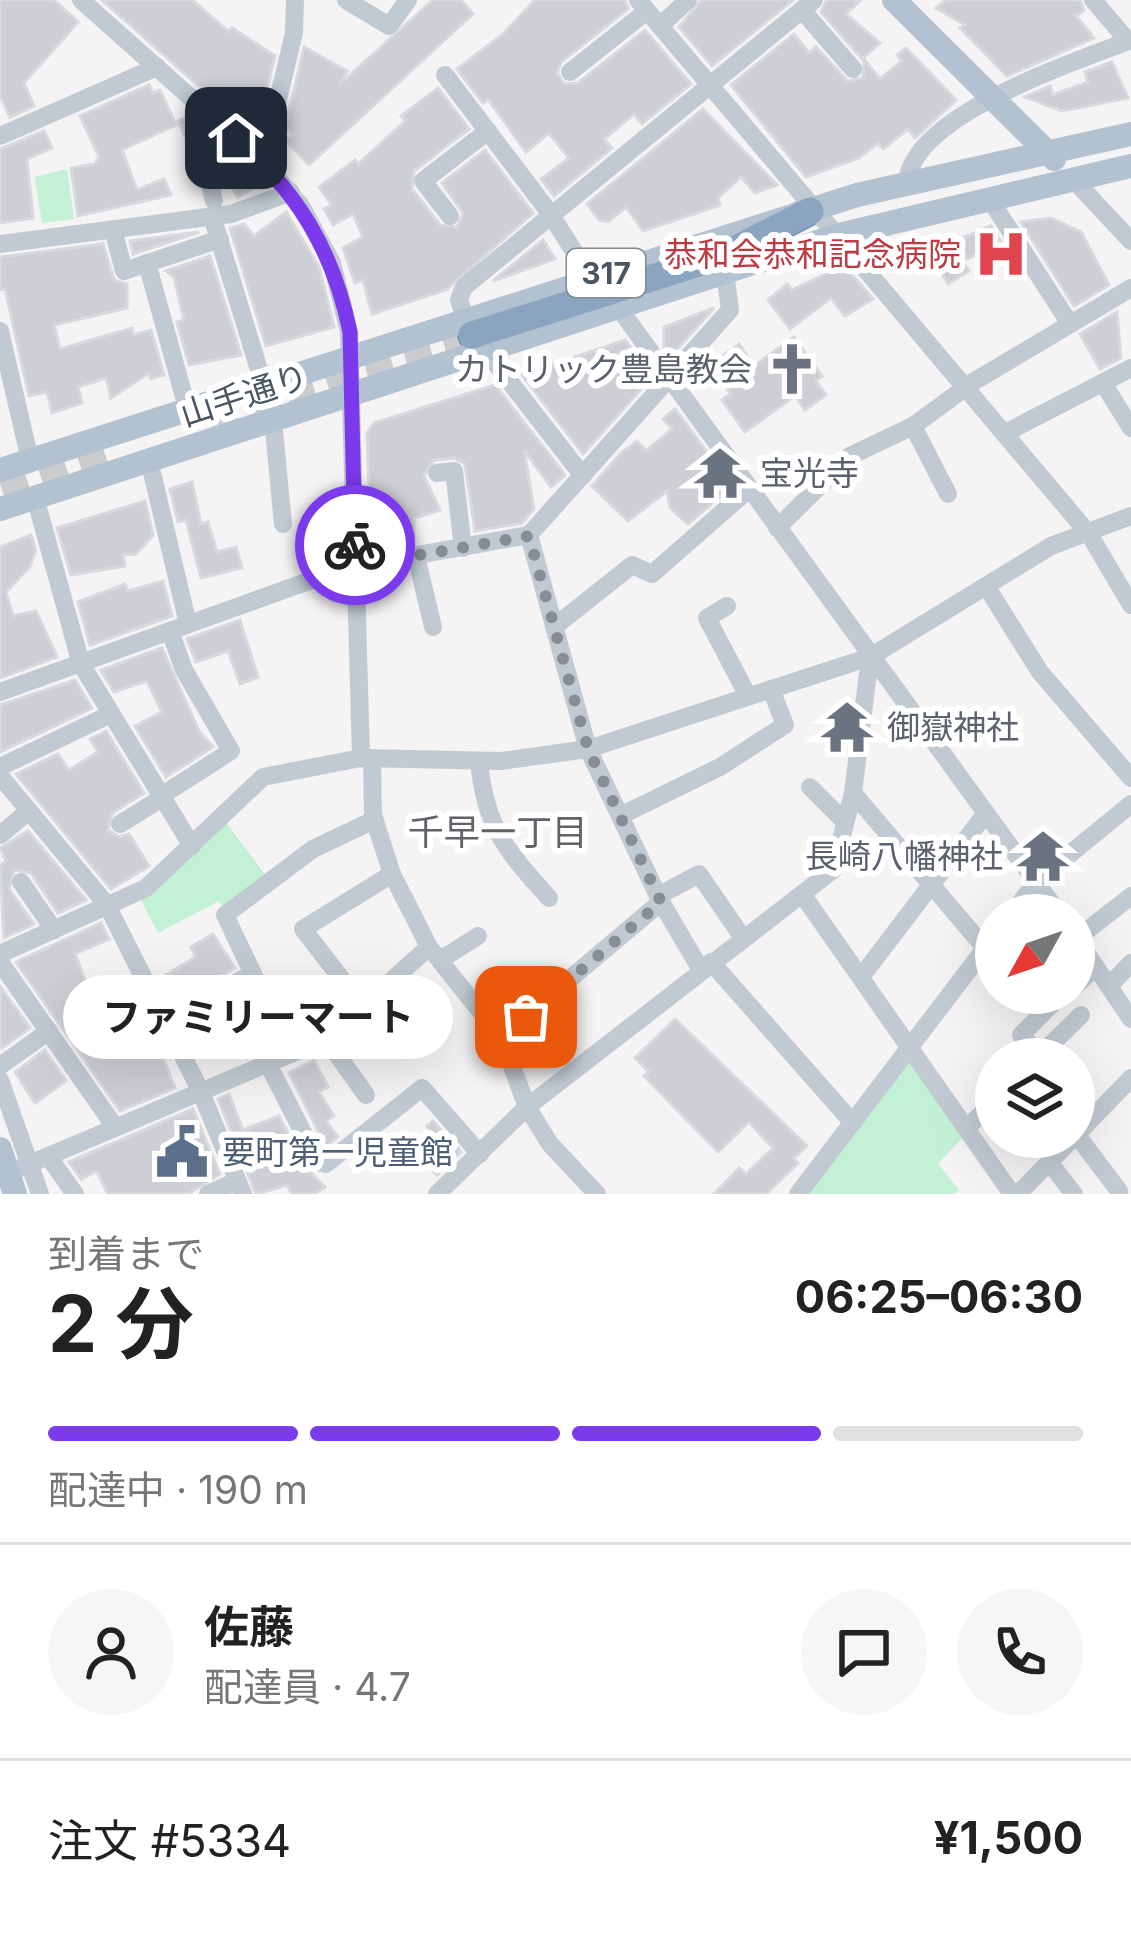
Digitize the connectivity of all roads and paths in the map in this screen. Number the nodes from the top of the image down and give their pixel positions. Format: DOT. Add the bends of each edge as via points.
graph roads {
  1 [pos="81,0"];
  2 [pos="295,0"];
  3 [pos="346,0"];
  4 [pos="408,0"];
  5 [pos="688,0"];
  6 [pos="894,0"];
  7 [pos="1093,0"];
  8 [pos="808,5"];
  9 [pos="648,12"];
  10 [pos="1130,41"];
  11 [pos="157,67"];
  12 [pos="853,69"];
  13 [pos="570,72"];
  14 [pos="445,74"];
  15 [pos="712,87"];
  16 [pos="994,97"];
  17 [pos="488,131"];
  18 [pos="1131,134"];
  19 [pos="0,136"];
  20 [pos="236,138"];
  21 [pos="1045,149"];
  22 [pos="263,162"];
  23 [pos="1131,166"];
  24 [pos="1072,178"];
  25 [pos="907,182"];
  26 [pos="291,192"];
  27 [pos="989,198"];
  28 [pos="213,208"];
  29 [pos="813,210"];
  30 [pos="549,212"];
  31 [pos="450,216"];
  32 [pos="112,229"];
  33 [pos="839,235"];
  34 [pos="220,239"];
  35 [pos="1131,241"];
  36 [pos="0,244"];
  37 [pos="147,263"];
  38 [pos="725,273"];
  39 [pos="591,278"];
  40 [pos="1131,288"];
  41 [pos="618,307"];
  42 [pos="1070,324"];
  43 [pos="0,332"];
  44 [pos="474,335"];
  45 [pos="350,358"];
  46 [pos="1131,368"];
  47 [pos="669,378"];
  48 [pos="1102,383"];
  49 [pos="264,386"];
  50 [pos="966,387"];
  51 [pos="351,395"];
  52 [pos="188,411"];
  53 [pos="273,421"];
  54 [pos="914,426"];
  55 [pos="1131,428"];
  56 [pos="1005,433"];
  57 [pos="30,460"];
  58 [pos="149,460"];
  59 [pos="0,470"];
  60 [pos="437,473"];
  61 [pos="583,476"];
  62 [pos="749,489"];
  63 [pos="948,494"];
  64 [pos="35,497"];
  65 [pos="0,509"];
  66 [pos="1131,516"];
  67 [pos="284,524"];
  68 [pos="776,528"];
  69 [pos="1089,534"];
  70 [pos="529,536"];
  71 [pos="463,548"];
  72 [pos="416,556"];
  73 [pos="356,566"];
  74 [pos="986,586"];
  75 [pos="1131,605"];
  76 [pos="727,606"];
  77 [pos="433,627"];
  78 [pos="179,628"];
  79 [pos="554,628"];
  80 [pos="870,657"];
  81 [pos="81,664"];
  82 [pos="771,688"];
  83 [pos="0,692"];
  84 [pos="748,696"];
  85 [pos="111,714"];
  86 [pos="588,749"];
  87 [pos="366,758"];
  88 [pos="479,761"];
  89 [pos="0,767"];
  90 [pos="0,776"];
  91 [pos="1131,778"];
  92 [pos="810,787"];
  93 [pos="853,793"];
  94 [pos="162,797"];
  95 [pos="1131,804"];
  96 [pos="28,811"];
  97 [pos="986,813"];
  98 [pos="622,815"];
  99 [pos="374,820"];
  100 [pos="845,822"];
  101 [pos="120,824"];
  102 [pos="0,835"];
  103 [pos="192,846"];
  104 [pos="392,874"];
  105 [pos="1037,881"];
  106 [pos="21,882"];
  107 [pos="932,885"];
  108 [pos="802,893"];
  109 [pos="1027,894"];
  110 [pos="1046,894"];
  111 [pos="1131,896"];
  112 [pos="550,898"];
  113 [pos="660,899"];
  114 [pos="107,905"];
  115 [pos="1095,922"];
  116 [pos="975,926"];
  117 [pos="54,929"];
  118 [pos="478,936"];
  119 [pos="743,938"];
  120 [pos="2,951"];
  121 [pos="435,953"];
  122 [pos="1131,963"];
  123 [pos="975,964"];
  124 [pos="706,966"];
  125 [pos="1096,967"];
  126 [pos="254,973"];
  127 [pos="861,977"];
  128 [pos="1108,986"];
  129 [pos="361,1004"];
  130 [pos="1039,1014"];
  131 [pos="1081,1015"];
  132 [pos="1131,1019"];
  133 [pos="166,1023"];
  134 [pos="49,1031"];
  135 [pos="501,1037"];
  136 [pos="1024,1038"];
  137 [pos="1057,1038"];
  138 [pos="326,1039"];
  139 [pos="910,1046"];
  140 [pos="291,1054"];
  141 [pos="268,1064"];
  142 [pos="0,1066"];
  143 [pos="1131,1078"];
  144 [pos="0,1080"];
  145 [pos="200,1090"];
  146 [pos="366,1095"];
  147 [pos="527,1107"];
  148 [pos="1095,1115"];
  149 [pos="975,1120"];
  150 [pos="853,1123"];
  151 [pos="115,1127"];
  152 [pos="967,1128"];
  153 [pos="480,1154"];
  154 [pos="1053,1158"];
  155 [pos="1093,1158"];
  156 [pos="1049,1162"];
  157 [pos="20,1167"];
  158 [pos="240,1187"];
  159 [pos="450,1190"];
  160 [pos="1119,1191"];
  161 [pos="40,1194"];
  162 [pos="75,1194"];
  163 [pos="208,1194"];
  164 [pos="597,1194"];
  165 [pos="799,1194"];
  166 [pos="1015,1194"];
  167 [pos="1074,1194"];
  1 -- 11 [label="street"];
  2 -- 22 [label="street"];
  3 -- 4 [label="street" via="389,26"];
  5 -- 9 [label="street"];
  6 -- 16 [label="main road"];
  7 -- 10 [label="street"];
  8 -- 12 [label="street"];
  8 -- 15 [label="street"];
  9 -- 13 [label="street"];
  9 -- 15 [label="street"];
  10 -- 16 [label="street"];
  11 -- 19 [label="street"];
  11 -- 20 [label="street"];
  14 -- 17 [label="street"];
  15 -- 29 [label="street"];
  15 -- 30 [label="street"];
  16 -- 21 [label="main road"];
  16 -- 25 [label="street" via="918,150"];
  17 -- 30 [label="street"];
  17 -- 31 [label="street" via="423,181"];
  18 -- 21 [label="main road, 山手通り / 317"];
  20 -- 22 [label="street"];
  20 -- 28 [label="street" via="204,161"];
  21 -- 24 [label="main road"];
  21 -- 25 [label="main road, 山手通り / 317"];
  22 -- 26 [label="street"];
  23 -- 24 [label="main road, 山手通り / 317"];
  24 -- 27 [label="main road, 山手通り / 317"];
  24 -- 35 [label="street"];
  25 -- 29 [label="main road, 山手通り / 317"];
  26 -- 28 [label="street" via="258,207"];
  26 -- 45 [label="street" via="332,263"];
  27 -- 33 [label="main road, 山手通り / 317"];
  27 -- 42 [label="street"];
  28 -- 32 [label="street"];
  28 -- 34 [label="street"];
  29 -- 33 [label="street"];
  29 -- 39 [label="main road, 山手通り / 317"];
  29 -- 44 [label="highway" via="724,255"];
  30 -- 39 [label="street"];
  30 -- 44 [label="street" via="464,287 459,300"];
  32 -- 36 [label="street"];
  32 -- 37 [label="street" via="124,271"];
  33 -- 38 [label="main road, 山手通り / 317"];
  33 -- 50 [label="street"];
  34 -- 37 [label="street"];
  34 -- 49 [label="street"];
  37 -- 52 [label="street"];
  38 -- 41 [label="main road, 山手通り / 317"];
  38 -- 47 [label="street" via="730,310"];
  39 -- 44 [label="main road, 山手通り / 317"];
  40 -- 42 [label="street"];
  41 -- 44 [label="main road, 山手通り / 317"];
  41 -- 47 [label="street"];
  42 -- 50 [label="street"];
  43 -- 57 [label="street"];
  44 -- 45 [label="main road, 山手通り / 317"];
  44 -- 51 [label="main road, 山手通り / 317"];
  44 -- 61 [label="street"];
  45 -- 49 [label="main road, 山手通り / 317"];
  45 -- 51 [label="street"];
  46 -- 48 [label="street"];
  47 -- 61 [label="street"];
  47 -- 62 [label="street"];
  48 -- 55 [label="street"];
  48 -- 56 [label="street"];
  49 -- 52 [label="main road, 山手通り / 317"];
  49 -- 53 [label="main road"];
  50 -- 54 [label="street"];
  50 -- 56 [label="street"];
  51 -- 53 [label="main road, 山手通り / 317"];
  51 -- 73 [label="street"];
  52 -- 57 [label="main road, 山手通り / 317"];
  53 -- 58 [label="main road, 山手通り / 317"];
  53 -- 67 [label="street"];
  54 -- 63 [label="street"];
  54 -- 68 [label="street" via="850,456"];
  56 -- 69 [label="street"];
  57 -- 59 [label="main road, 山手通り / 317"];
  58 -- 64 [label="main road, 山手通り / 317"];
  58 -- 78 [label="street"];
  60 -- 71 [label="street" via="454,471"];
  61 -- 70 [label="street"];
  62 -- 68 [label="street"];
  62 -- 79 [label="street" via="652,574 632,565"];
  64 -- 65 [label="main road, 山手通り / 317"];
  64 -- 81 [label="street"];
  66 -- 69 [label="street"];
  68 -- 80 [label="street"];
  69 -- 74 [label="street" via="1051,545"];
  69 -- 75 [label="street"];
  70 -- 71 [label="street"];
  70 -- 79 [label="street"];
  71 -- 72 [label="street"];
  72 -- 73 [label="street"];
  72 -- 77 [label="street"];
  73 -- 78 [label="street"];
  73 -- 87 [label="street"];
  74 -- 80 [label="street"];
  74 -- 91 [label="street" via="1040,672"];
  76 -- 84 [label="street" via="706,618"];
  78 -- 81 [label="street"];
  78 -- 94 [label="street" via="184,670 231,751"];
  79 -- 86 [label="street"];
  80 -- 82 [label="street"];
  80 -- 93 [label="street"];
  80 -- 97 [label="street"];
  81 -- 83 [label="street"];
  81 -- 85 [label="street"];
  82 -- 84 [label="street"];
  82 -- 98 [label="street" via="785,725"];
  84 -- 86 [label="street"];
  85 -- 89 [label="street"];
  85 -- 94 [label="street"];
  86 -- 88 [label="street"];
  86 -- 98 [label="street"];
  87 -- 88 [label="street"];
  87 -- 99 [label="street"];
  87 -- 103 [label="street" via="263,777"];
  88 -- 112 [label="street" via="494,830"];
  90 -- 96 [label="street"];
  92 -- 100 [label="street"];
  93 -- 100 [label="street"];
  93 -- 107 [label="street"];
  94 -- 101 [label="street"];
  94 -- 103 [label="street"];
  95 -- 105 [label="street"];
  96 -- 102 [label="street"];
  96 -- 114 [label="street"];
  97 -- 105 [label="street"];
  97 -- 107 [label="street"];
  98 -- 113 [label="street"];
  99 -- 104 [label="street"];
  99 -- 126 [label="street" via="313,849 225,915"];
  100 -- 108 [label="street" via="832,871"];
  103 -- 114 [label="street" via="146,888"];
  104 -- 121 [label="street"];
  104 -- 129 [label="street" via="303,929"];
  105 -- 109 [label="street"];
  105 -- 110 [label="street"];
  106 -- 117 [label="street"];
  107 -- 116 [label="street"];
  107 -- 127 [label="street"];
  108 -- 119 [label="street"];
  108 -- 127 [label="street"];
  111 -- 115 [label="street"];
  113 -- 119 [label="street" via="699,874"];
  113 -- 124 [label="street"];
  113 -- 135 [label="street"];
  114 -- 117 [label="street"];
  114 -- 133 [label="street"];
  117 -- 120 [label="street"];
  118 -- 121 [label="street"];
  119 -- 124 [label="street"];
  120 -- 134 [label="street"];
  121 -- 129 [label="street"];
  121 -- 135 [label="street"];
  122 -- 128 [label="street"];
  123 -- 139 [label="street"];
  124 -- 147 [label="street"];
  124 -- 150 [label="street"];
  125 -- 128 [label="street"];
  126 -- 133 [label="street"];
  126 -- 140 [label="street"];
  127 -- 139 [label="street"];
  128 -- 132 [label="street"];
  129 -- 138 [label="street"];
  130 -- 136 [label="street"];
  131 -- 137 [label="street"];
  133 -- 145 [label="street"];
  134 -- 142 [label="street"];
  134 -- 151 [label="street"];
  135 -- 147 [label="street"];
  138 -- 140 [label="street"];
  138 -- 146 [label="street"];
  139 -- 150 [label="street"];
  139 -- 152 [label="street"];
  140 -- 141 [label="street"];
  141 -- 145 [label="street"];
  141 -- 153 [label="street" via="318,1162 326,1164 422,1088"];
  143 -- 148 [label="street"];
  144 -- 157 [label="street"];
  145 -- 151 [label="street"];
  145 -- 158 [label="street"];
  147 -- 153 [label="street"];
  147 -- 164 [label="street"];
  149 -- 152 [label="street"];
  150 -- 165 [label="street"];
  151 -- 157 [label="street"];
  152 -- 166 [label="street"];
  153 -- 159 [label="street"];
  154 -- 156 [label="street"];
  155 -- 160 [label="street"];
  156 -- 166 [label="street"];
  156 -- 167 [label="street"];
  157 -- 161 [label="street"];
  157 -- 162 [label="street"];
  158 -- 163 [label="street"];
}
